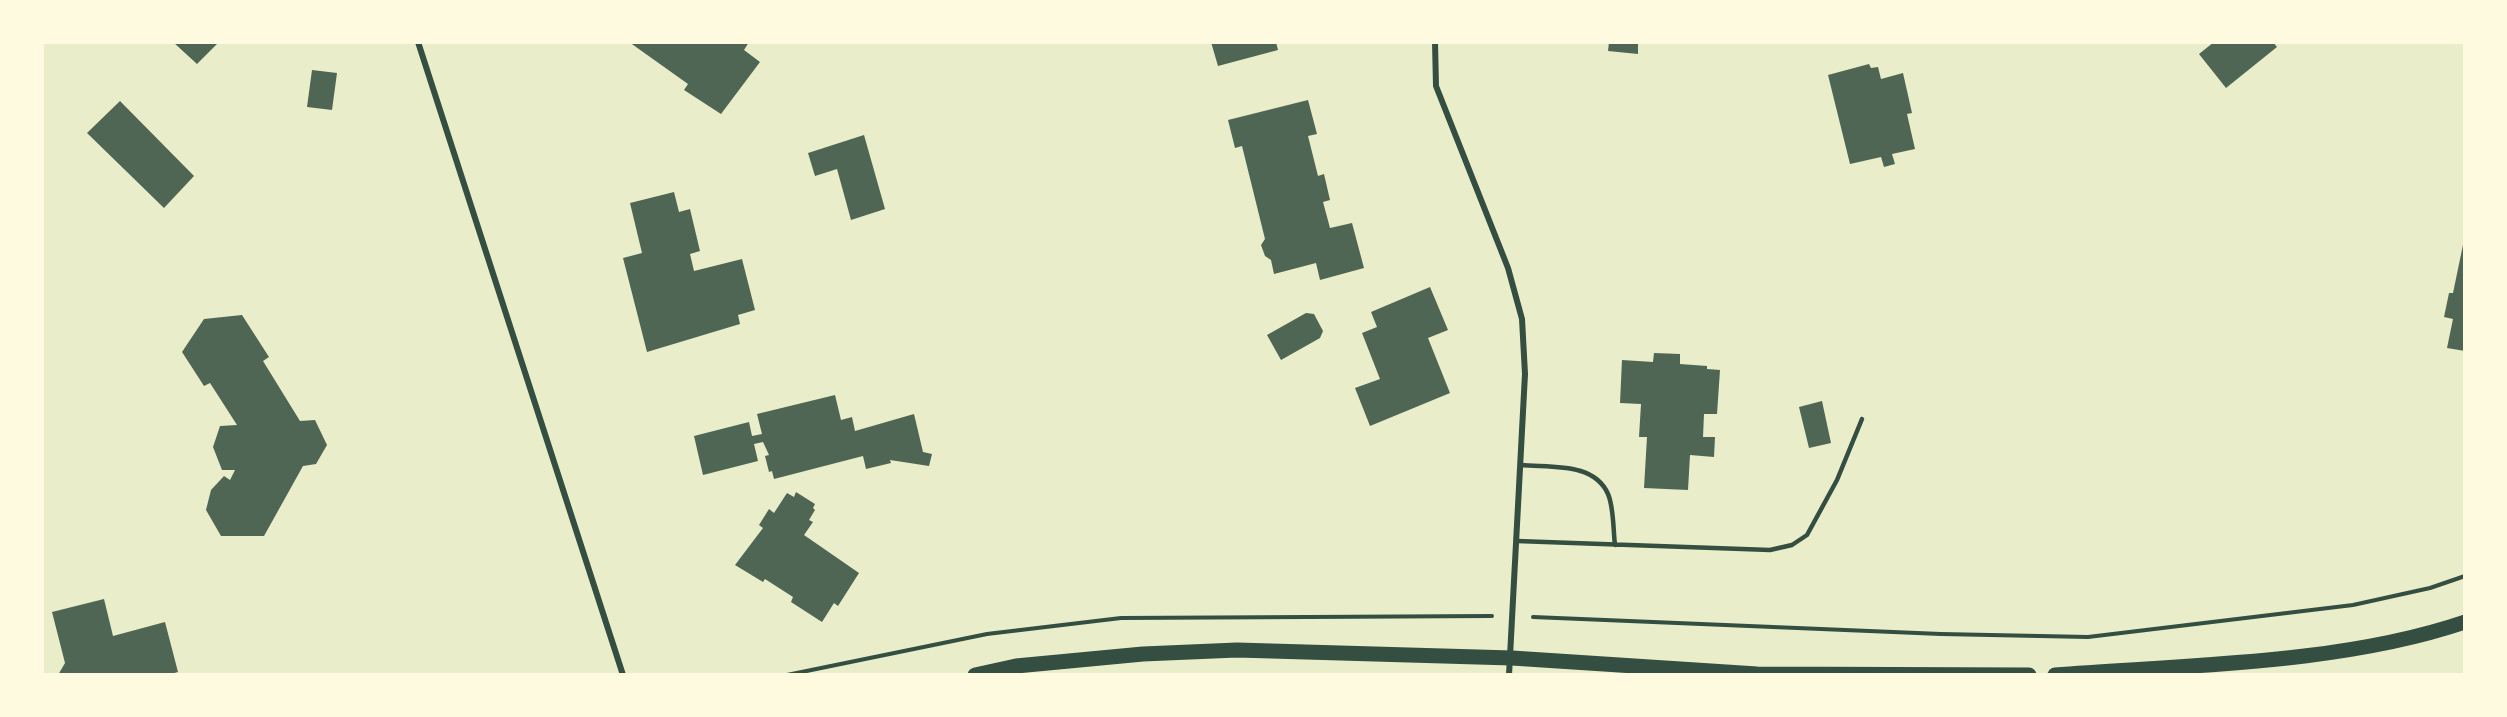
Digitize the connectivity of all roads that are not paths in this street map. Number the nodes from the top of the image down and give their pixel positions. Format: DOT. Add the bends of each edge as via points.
graph roads {
  1 [pos="418,42"];
  2 [pos="1435,42"];
  3 [pos="1862,419"];
  4 [pos="1521,465"];
  5 [pos="1517,541"];
  6 [pos="1615,544"];
  7 [pos="2465,622"];
  8 [pos="1512,658"];
  9 [pos="623,675"];
  10 [pos="975,675"];
  11 [pos="1509,675"];
  12 [pos="2029,675"];
  13 [pos="2055,675"];
  1 -- 9 [label="street"];
  2 -- 4 [label="street" via="1436,86 1508,268 1522,319 1525,374"];
  3 -- 6 [label="lane" via="1837,480 1807,535 1792,545 1770,550"];
  4 -- 5 [label="street"];
  4 -- 6 [label="lane" via="1586,471 1599,480 1609,496"];
  5 -- 6 [label="lane"];
  5 -- 8 [label="street"];
  7 -- 13 [label="main road" via="2420,637 2279,658"];
  8 -- 10 [label="main road" via="1226,651 1016,666"];
  8 -- 11 [label="street"];
  8 -- 12 [label="main road" via="1757,674"];
}
